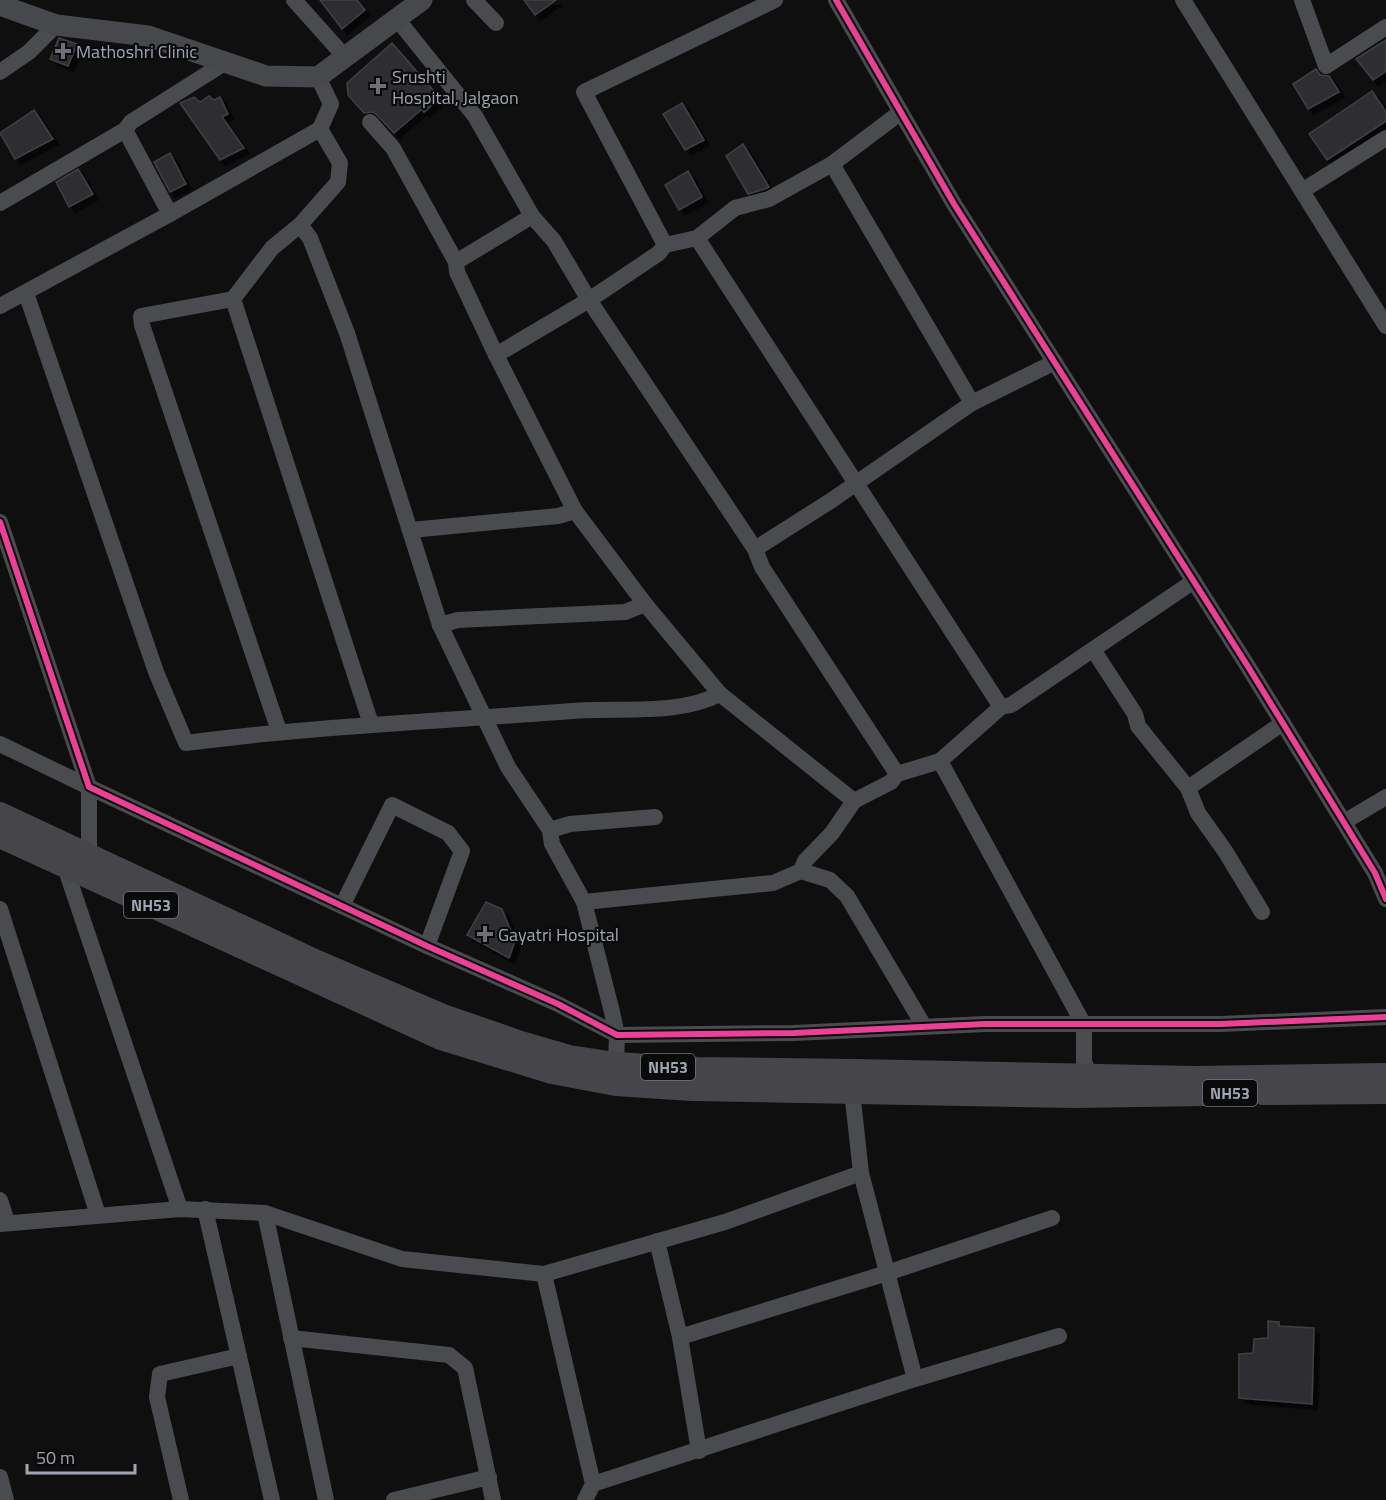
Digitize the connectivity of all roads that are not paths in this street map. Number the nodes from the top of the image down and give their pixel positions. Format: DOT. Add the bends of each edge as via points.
graph roads {
  1 [pos="294,0"];
  2 [pos="422,0"];
  3 [pos="474,0"];
  4 [pos="775,0"];
  5 [pos="836,0"];
  6 [pos="1183,0"];
  7 [pos="1302,0"];
  8 [pos="0,5"];
  9 [pos="397,19"];
  10 [pos="496,23"];
  11 [pos="56,25"];
  12 [pos="1386,27"];
  13 [pos="345,57"];
  14 [pos="226,63"];
  15 [pos="0,72"];
  16 [pos="318,77"];
  17 [pos="901,112"];
  18 [pos="370,122"];
  19 [pos="320,129"];
  20 [pos="125,130"];
  21 [pos="1386,138"];
  22 [pos="832,164"];
  23 [pos="1302,191"];
  24 [pos="0,203"];
  25 [pos="170,214"];
  26 [pos="532,216"];
  27 [pos="300,225"];
  28 [pos="697,238"];
  29 [pos="665,245"];
  30 [pos="456,262"];
  31 [pos="26,293"];
  32 [pos="233,299"];
  33 [pos="589,300"];
  34 [pos="0,306"];
  35 [pos="1386,326"];
  36 [pos="495,355"];
  37 [pos="1055,362"];
  38 [pos="972,403"];
  39 [pos="855,482"];
  40 [pos="575,511"];
  41 [pos="0,522"];
  42 [pos="411,530"];
  43 [pos="755,549"];
  44 [pos="1194,581"];
  45 [pos="645,604"];
  46 [pos="440,625"];
  47 [pos="1094,651"];
  48 [pos="720,694"];
  49 [pos="1001,707"];
  50 [pos="484,719"];
  51 [pos="1283,723"];
  52 [pos="371,724"];
  53 [pos="279,731"];
  54 [pos="0,744"];
  55 [pos="940,761"];
  56 [pos="897,774"];
  57 [pos="89,788"];
  58 [pos="1188,788"];
  59 [pos="1386,797"];
  60 [pos="854,801"];
  61 [pos="0,814"];
  62 [pos="655,817"];
  63 [pos="1344,822"];
  64 [pos="550,830"];
  65 [pos="0,837"];
  66 [pos="89,857"];
  67 [pos="64,864"];
  68 [pos="801,871"];
  69 [pos="1386,899"];
  70 [pos="584,902"];
  71 [pos="342,906"];
  72 [pos="0,909"];
  73 [pos="1262,912"];
  74 [pos="427,946"];
  75 [pos="1386,1017"];
  76 [pos="1084,1025"];
  77 [pos="924,1026"];
  78 [pos="617,1035"];
  79 [pos="616,1064"];
  80 [pos="1386,1075"];
  81 [pos="1083,1080"];
  82 [pos="852,1091"];
  83 [pos="1386,1092"];
  84 [pos="861,1173"];
  85 [pos="0,1200"];
  86 [pos="180,1209"];
  87 [pos="205,1209"];
  88 [pos="264,1213"];
  89 [pos="98,1215"];
  90 [pos="1052,1218"];
  91 [pos="3,1223"];
  92 [pos="657,1241"];
  93 [pos="887,1273"];
  94 [pos="544,1274"];
  95 [pos="1059,1336"];
  96 [pos="680,1337"];
  97 [pos="291,1338"];
  98 [pos="239,1356"];
  99 [pos="915,1379"];
  100 [pos="699,1451"];
  101 [pos="0,1477"];
  102 [pos="489,1478"];
  103 [pos="593,1484"];
  104 [pos="6,1500"];
  105 [pos="181,1500"];
  106 [pos="272,1500"];
  107 [pos="326,1500"];
  108 [pos="394,1500"];
  109 [pos="493,1500"];
  110 [pos="585,1500"];
  1 -- 13 [label="street"];
  2 -- 9 [label="main road"];
  3 -- 10 [label="street"];
  4 -- 29 [label="street" via="584,92"];
  5 -- 17 [label="street"];
  6 -- 23 [label="street"];
  7 -- 12 [label="street" via="1326,66"];
  8 -- 11 [label="main road"];
  9 -- 13 [label="main road"];
  9 -- 26 [label="street" via="475,116"];
  11 -- 14 [label="main road" via="148,36"];
  11 -- 15 [label="street" via="29,52"];
  13 -- 16 [label="main road"];
  14 -- 16 [label="main road" via="266,76"];
  14 -- 20 [label="street" via="131,122"];
  16 -- 19 [label="street" via="331,104"];
  17 -- 22 [label="street"];
  17 -- 37 [label="street" via="954,204"];
  18 -- 30 [label="street" via="393,148"];
  19 -- 25 [label="street"];
  19 -- 27 [label="street" via="340,163 338,182"];
  20 -- 24 [label="street"];
  20 -- 25 [label="street"];
  21 -- 23 [label="street"];
  22 -- 28 [label="street" via="769,199 735,208"];
  22 -- 38 [label="street"];
  23 -- 35 [label="street"];
  25 -- 31 [label="street"];
  26 -- 30 [label="street"];
  26 -- 33 [label="street" via="554,242"];
  27 -- 32 [label="street" via="272,248"];
  27 -- 42 [label="street" via="310,238 347,333"];
  28 -- 29 [label="street"];
  28 -- 39 [label="street"];
  29 -- 33 [label="street"];
  30 -- 36 [label="street"];
  31 -- 34 [label="street"];
  31 -- 53 [label="street" via="156,672 186,743"];
  32 -- 52 [label="street"];
  32 -- 53 [label="street" via="141,316"];
  33 -- 36 [label="street"];
  33 -- 43 [label="street"];
  36 -- 40 [label="street"];
  37 -- 38 [label="street"];
  37 -- 44 [label="street"];
  38 -- 39 [label="street"];
  39 -- 43 [label="street"];
  39 -- 49 [label="street"];
  40 -- 42 [label="street" via="558,516"];
  40 -- 45 [label="street"];
  41 -- 57 [label="street"];
  42 -- 46 [label="street"];
  43 -- 56 [label="street" via="762,567"];
  44 -- 47 [label="street"];
  44 -- 51 [label="street"];
  45 -- 46 [label="street" via="625,612 458,620"];
  45 -- 48 [label="street"];
  46 -- 50 [label="street"];
  47 -- 49 [label="street" via="1011,705"];
  47 -- 58 [label="street" via="1135,714 1138,726"];
  48 -- 50 [label="street" via="707,701 656,708"];
  48 -- 60 [label="street"];
  49 -- 55 [label="street"];
  50 -- 52 [label="street"];
  50 -- 64 [label="street" via="508,767"];
  51 -- 58 [label="street"];
  51 -- 63 [label="street"];
  52 -- 53 [label="street"];
  54 -- 57 [label="street"];
  55 -- 56 [label="street"];
  55 -- 76 [label="street"];
  56 -- 60 [label="street" via="891,782"];
  57 -- 66 [label="street"];
  57 -- 71 [label="street"];
  58 -- 73 [label="street" via="1198,813"];
  59 -- 63 [label="street"];
  60 -- 68 [label="street"];
  61 -- 66 [label="highway, NH53"];
  62 -- 64 [label="street" via="570,824"];
  63 -- 69 [label="street"];
  64 -- 70 [label="street" via="552,844"];
  65 -- 67 [label="highway, NH53"];
  66 -- 79 [label="highway, NH53" via="443,1016 569,1057"];
  67 -- 82 [label="highway, NH53" via="441,1038 521,1064 616,1084"];
  67 -- 86 [label="street"];
  68 -- 70 [label="street" via="772,883"];
  68 -- 77 [label="street" via="830,880 847,896"];
  70 -- 78 [label="street"];
  71 -- 74 [label="street"];
  71 -- 74 [label="street" via="392,805 448,833 462,851"];
  72 -- 89 [label="street"];
  74 -- 78 [label="street" via="558,1004"];
  75 -- 76 [label="street"];
  76 -- 77 [label="street"];
  76 -- 81 [label="street"];
  77 -- 78 [label="street" via="794,1033"];
  78 -- 79 [label="street"];
  79 -- 81 [label="highway, NH53"];
  80 -- 81 [label="highway, NH53"];
  81 -- 82 [label="highway, NH53"];
  81 -- 83 [label="highway, NH53"];
  82 -- 84 [label="street"];
  84 -- 92 [label="street" via="725,1222"];
  84 -- 93 [label="street"];
  85 -- 91 [label="street"];
  86 -- 87 [label="street"];
  86 -- 89 [label="street"];
  87 -- 88 [label="street"];
  87 -- 98 [label="street"];
  88 -- 94 [label="street" via="402,1259"];
  88 -- 97 [label="street"];
  89 -- 91 [label="street"];
  90 -- 93 [label="street"];
  92 -- 94 [label="street"];
  92 -- 96 [label="street"];
  93 -- 96 [label="street"];
  93 -- 99 [label="street"];
  94 -- 103 [label="street"];
  95 -- 99 [label="street"];
  96 -- 100 [label="street"];
  97 -- 102 [label="street" via="449,1355 459,1361 465,1368"];
  97 -- 107 [label="street"];
  98 -- 105 [label="street" via="160,1374 157,1397"];
  98 -- 106 [label="street"];
  99 -- 100 [label="street"];
  100 -- 103 [label="street"];
  101 -- 104 [label="street"];
  102 -- 108 [label="street"];
  102 -- 109 [label="street"];
  103 -- 110 [label="street"];
}
